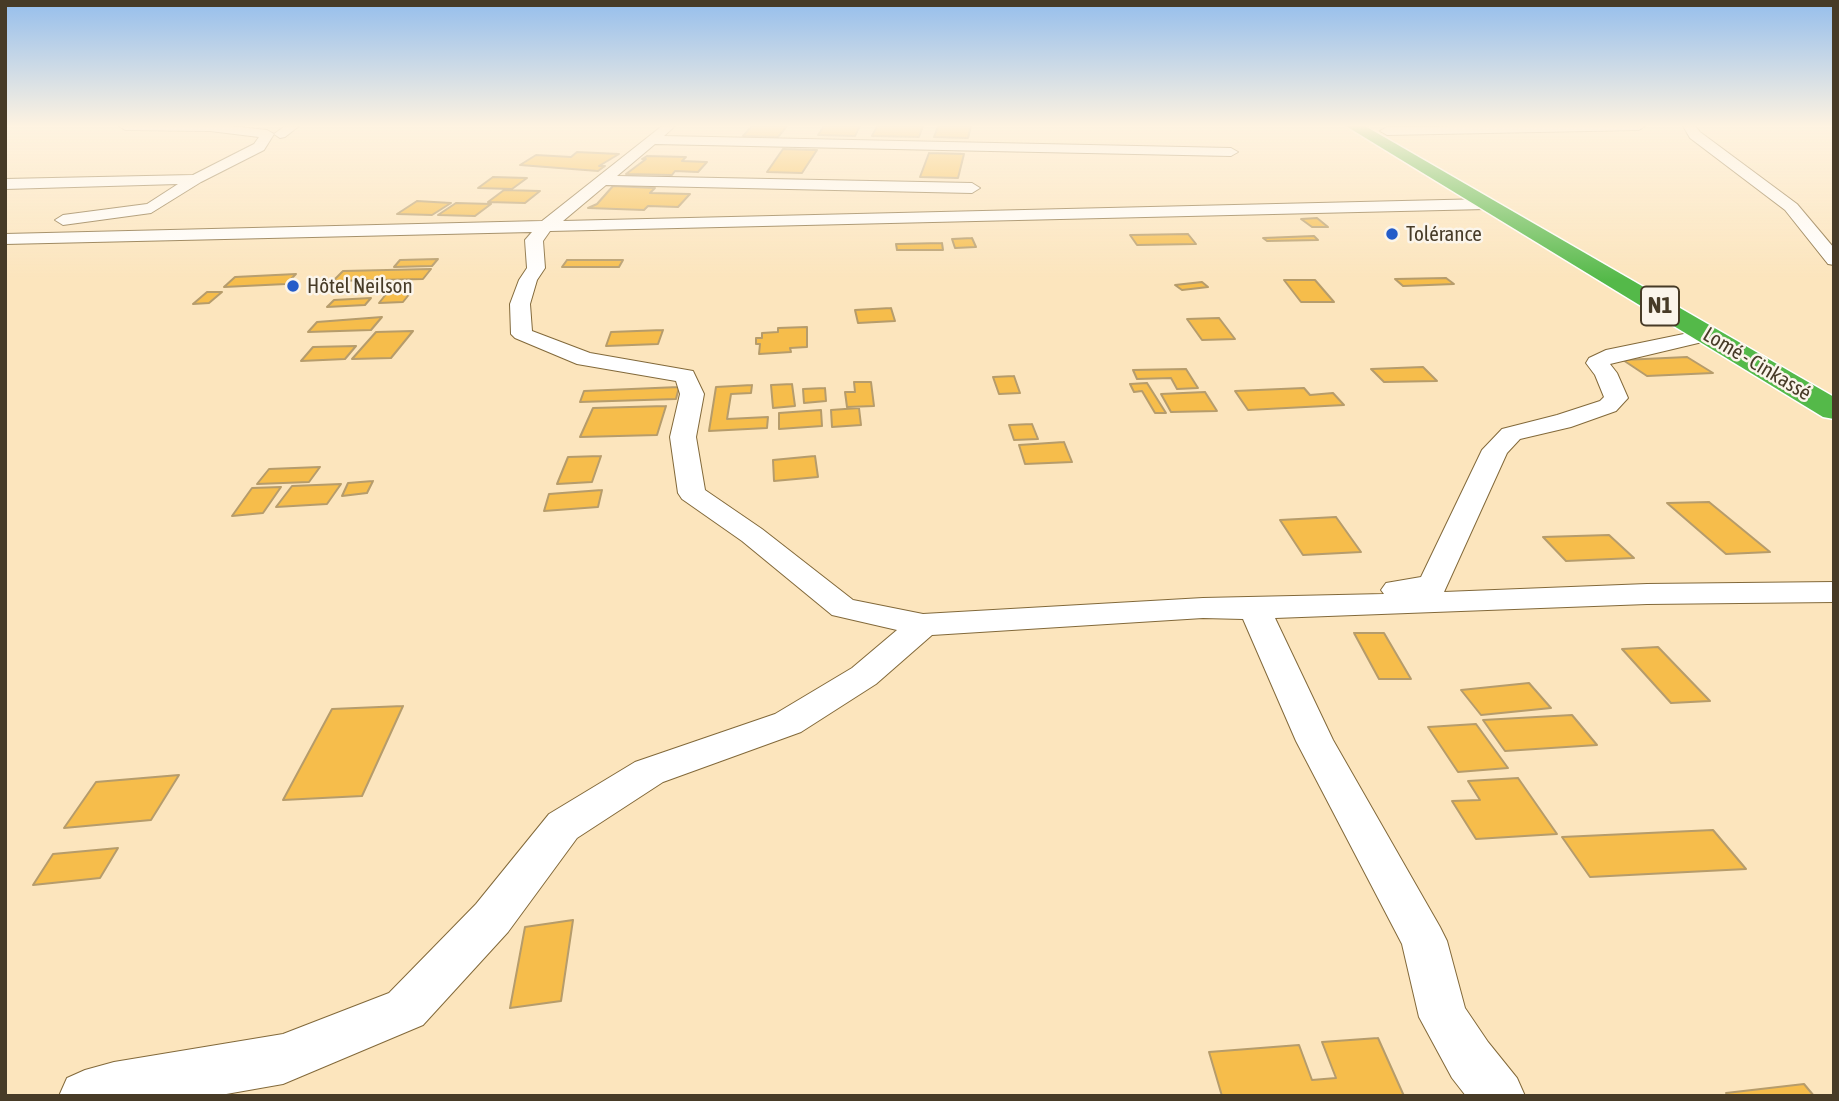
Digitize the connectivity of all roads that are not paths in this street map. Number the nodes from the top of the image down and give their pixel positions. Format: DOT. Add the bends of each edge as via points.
graph roads {
  1 [pos="199,177"];
  2 [pos="606,177"];
  3 [pos="1442,177"];
  4 [pos="1469,177"];
  5 [pos="1752,177"];
  6 [pos="196,179"];
  7 [pos="603,180"];
  8 [pos="5,184"];
  9 [pos="972,188"];
  10 [pos="1486,204"];
  11 [pos="151,208"];
  12 [pos="545,227"];
  13 [pos="7,232"];
  14 [pos="88,235"];
  15 [pos="1834,260"];
  16 [pos="1708,335"];
  17 [pos="1834,385"];
  18 [pos="1834,410"];
  19 [pos="1834,593"];
  20 [pos="1255,609"];
  21 [pos="923,625"];
  22 [pos="85,1096"];
  23 [pos="1499,1096"];
  1 -- 6 [label="street"];
  2 -- 7 [label="street"];
  3 -- 10 [label="highway, Lomé - Cinkassé / N1"];
  4 -- 17 [label="highway, Lomé - Cinkassé / N1"];
  5 -- 15 [label="street" via="1791,207"];
  6 -- 8 [label="street"];
  6 -- 11 [label="street"];
  7 -- 9 [label="street"];
  7 -- 12 [label="street"];
  10 -- 12 [label="street"];
  10 -- 16 [label="highway, Lomé - Cinkassé / N1"];
  11 -- 13 [label="street"];
  11 -- 14 [label="street" via="134,223"];
  12 -- 14 [label="street"];
  12 -- 21 [label="street" via="534,240 536,268 520,304 522,334 585,359 685,376 692,394 683,437 692,493 843,608"];
  13 -- 14 [label="street"];
  16 -- 18 [label="highway, Lomé - Cinkassé / N1"];
  16 -- 20 [label="street" via="1606,357 1597,363 1616,397 1608,407 1511,434 1495,450 1433,585"];
  19 -- 20 [label="street" via="1647,594"];
  20 -- 21 [label="street" via="1203,608"];
  20 -- 23 [label="street" via="1315,740 1424,942 1443,1017"];
  21 -- 22 [label="street" via="864,676 788,723 649,772 563,826 492,918 406,1009 283,1059"];
}
